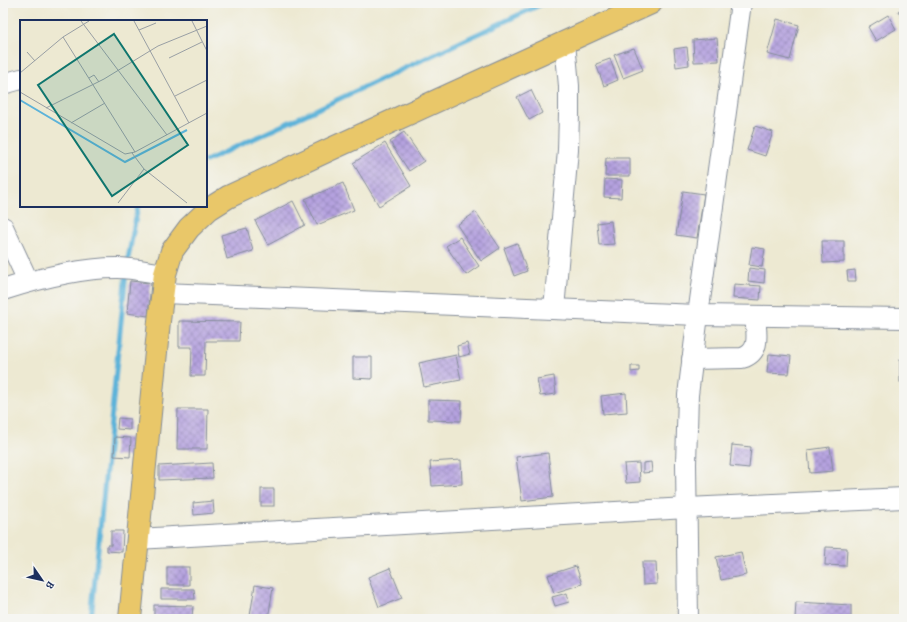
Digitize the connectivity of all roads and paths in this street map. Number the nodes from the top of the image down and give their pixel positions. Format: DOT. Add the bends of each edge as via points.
graph roads {
  1 [pos="652,3"];
  2 [pos="742,3"];
  3 [pos="565,43"];
  4 [pos="20,79"];
  5 [pos="3,84"];
  6 [pos="3,227"];
  7 [pos="28,281"];
  8 [pos="164,284"];
  9 [pos="3,290"];
  10 [pos="554,309"];
  11 [pos="698,315"];
  12 [pos="755,316"];
  13 [pos="904,318"];
  14 [pos="692,359"];
  15 [pos="904,498"];
  16 [pos="688,508"];
  17 [pos="138,539"];
  18 [pos="130,619"];
  19 [pos="688,619"];
  1 -- 3 [label="main road"];
  2 -- 11 [label="street"];
  3 -- 8 [label="main road" via="228,197 209,209 189,228 172,250"];
  3 -- 10 [label="street" via="569,128"];
  4 -- 5 [label="street"];
  6 -- 7 [label="street"];
  7 -- 8 [label="street" via="87,270 127,269"];
  7 -- 9 [label="street"];
  8 -- 10 [label="street"];
  8 -- 17 [label="main road"];
  10 -- 11 [label="street"];
  11 -- 12 [label="street"];
  11 -- 14 [label="street"];
  12 -- 13 [label="street"];
  12 -- 14 [label="street" via="757,343 748,356"];
  14 -- 16 [label="street" via="686,431"];
  15 -- 16 [label="street"];
  16 -- 17 [label="street"];
  16 -- 19 [label="street"];
  17 -- 18 [label="main road"];
}
